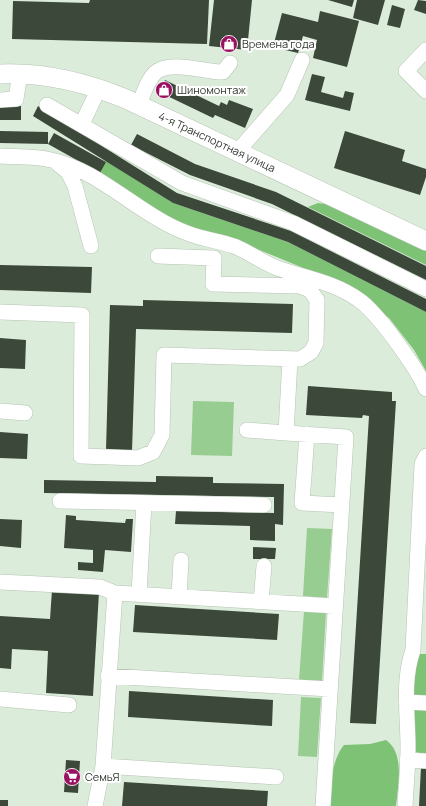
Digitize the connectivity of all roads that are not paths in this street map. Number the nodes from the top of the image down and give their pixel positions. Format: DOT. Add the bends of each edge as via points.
graph roads {
  1 [pos="426,50"];
  2 [pos="302,60"];
  3 [pos="230,63"];
  4 [pos="20,73"];
  5 [pos="0,74"];
  6 [pos="100,88"];
  7 [pos="426,91"];
  8 [pos="0,100"];
  9 [pos="47,105"];
  10 [pos="139,105"];
  11 [pos="82,124"];
  12 [pos="236,152"];
  13 [pos="0,156"];
  14 [pos="52,160"];
  15 [pos="426,241"];
  16 [pos="91,246"];
  17 [pos="158,256"];
  18 [pos="426,289"];
  19 [pos="0,312"];
  20 [pos="290,359"];
  21 [pos="426,389"];
  22 [pos="0,411"];
  23 [pos="25,413"];
  24 [pos="247,430"];
  25 [pos="286,433"];
  26 [pos="307,434"];
  27 [pos="425,461"];
  28 [pos="60,501"];
  29 [pos="144,503"];
  30 [pos="264,505"];
  31 [pos="342,505"];
  32 [pos="423,522"];
  33 [pos="181,560"];
  34 [pos="264,566"];
  35 [pos="0,582"];
  36 [pos="115,593"];
  37 [pos="139,594"];
  38 [pos="179,596"];
  39 [pos="261,602"];
  40 [pos="335,606"];
  41 [pos="420,650"];
  42 [pos="108,676"];
  43 [pos="330,689"];
  44 [pos="0,700"];
  45 [pos="406,702"];
  46 [pos="426,703"];
  47 [pos="69,705"];
  48 [pos="407,760"];
  49 [pos="426,761"];
  50 [pos="103,766"];
  51 [pos="276,777"];
  52 [pos="95,806"];
  53 [pos="323,806"];
  54 [pos="405,806"];
  1 -- 7 [label="lane" via="406,72"];
  2 -- 12 [label="lane" via="287,95"];
  3 -- 10 [label="lane" via="223,72 169,66 156,72 147,85"];
  4 -- 5 [label="main road, 4-я Транспортная улица"];
  4 -- 6 [label="main road, 4-я Транспортная улица" via="53,76"];
  4 -- 8 [label="lane" via="16,99"];
  6 -- 10 [label="main road, 4-я Транспортная улица"];
  6 -- 11 [label="lane"];
  9 -- 11 [label="lane"];
  10 -- 12 [label="main road, 4-я Транспортная улица"];
  11 -- 18 [label="lane" via="182,183 293,223"];
  12 -- 15 [label="main road, 4-я Транспортная улица"];
  13 -- 14 [label="lane"];
  14 -- 16 [label="lane" via="68,172 75,186"];
  14 -- 21 [label="lane" via="96,179 152,215 186,233 234,246 276,268 317,279 359,299 403,352"];
  17 -- 20 [label="lane" via="214,258 213,284 300,286 310,290 317,300 316,342 311,352 300,359"];
  19 -- 20 [label="lane" via="82,315 81,456 138,458 153,452 162,436 164,355"];
  20 -- 25 [label="lane"];
  22 -- 23 [label="lane"];
  24 -- 25 [label="lane"];
  25 -- 26 [label="lane"];
  26 -- 31 [label="lane" via="346,436"];
  26 -- 31 [label="lane" via="302,503"];
  27 -- 32 [label="lane"];
  28 -- 29 [label="lane"];
  29 -- 30 [label="lane"];
  29 -- 37 [label="lane"];
  31 -- 40 [label="lane"];
  32 -- 41 [label="lane"];
  33 -- 38 [label="lane"];
  34 -- 39 [label="lane"];
  35 -- 36 [label="lane" via="100,587"];
  36 -- 37 [label="lane"];
  36 -- 42 [label="lane"];
  37 -- 38 [label="lane"];
  38 -- 39 [label="lane"];
  39 -- 40 [label="lane"];
  40 -- 43 [label="lane"];
  41 -- 45 [label="lane" via="408,665"];
  42 -- 43 [label="lane"];
  42 -- 50 [label="lane"];
  43 -- 53 [label="lane"];
  44 -- 47 [label="lane"];
  45 -- 46 [label="lane"];
  45 -- 48 [label="lane"];
  48 -- 49 [label="lane"];
  48 -- 54 [label="lane"];
  50 -- 51 [label="lane"];
  50 -- 52 [label="lane"];
}
